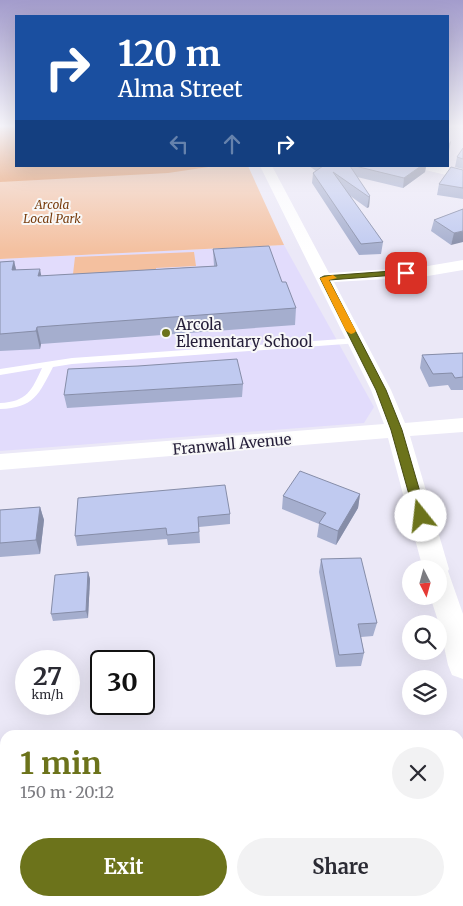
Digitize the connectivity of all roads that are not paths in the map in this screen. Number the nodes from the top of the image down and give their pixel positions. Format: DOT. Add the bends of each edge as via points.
graph roads {
  1 [pos="267,167"];
  2 [pos="430,167"];
  3 [pos="463,175"];
  4 [pos="463,265"];
  5 [pos="324,278"];
  6 [pos="356,342"];
  7 [pos="50,364"];
  8 [pos="0,372"];
  9 [pos="0,406"];
  10 [pos="463,425"];
  11 [pos="397,430"];
  12 [pos="0,462"];
  13 [pos="433,560"];
  14 [pos="446,605"];
  15 [pos="463,665"];
  1 -- 5 [label="street"];
  2 -- 3 [label="street"];
  4 -- 5 [label="street" via="422,272"];
  5 -- 6 [label="street"];
  6 -- 7 [label="lane"];
  6 -- 11 [label="street"];
  7 -- 8 [label="lane"];
  7 -- 9 [label="lane" via="40,387 25,402"];
  10 -- 11 [label="street, Franwall Avenue"];
  11 -- 12 [label="street, Franwall Avenue"];
  11 -- 13 [label="street"];
  14 -- 15 [label="street"];
}
